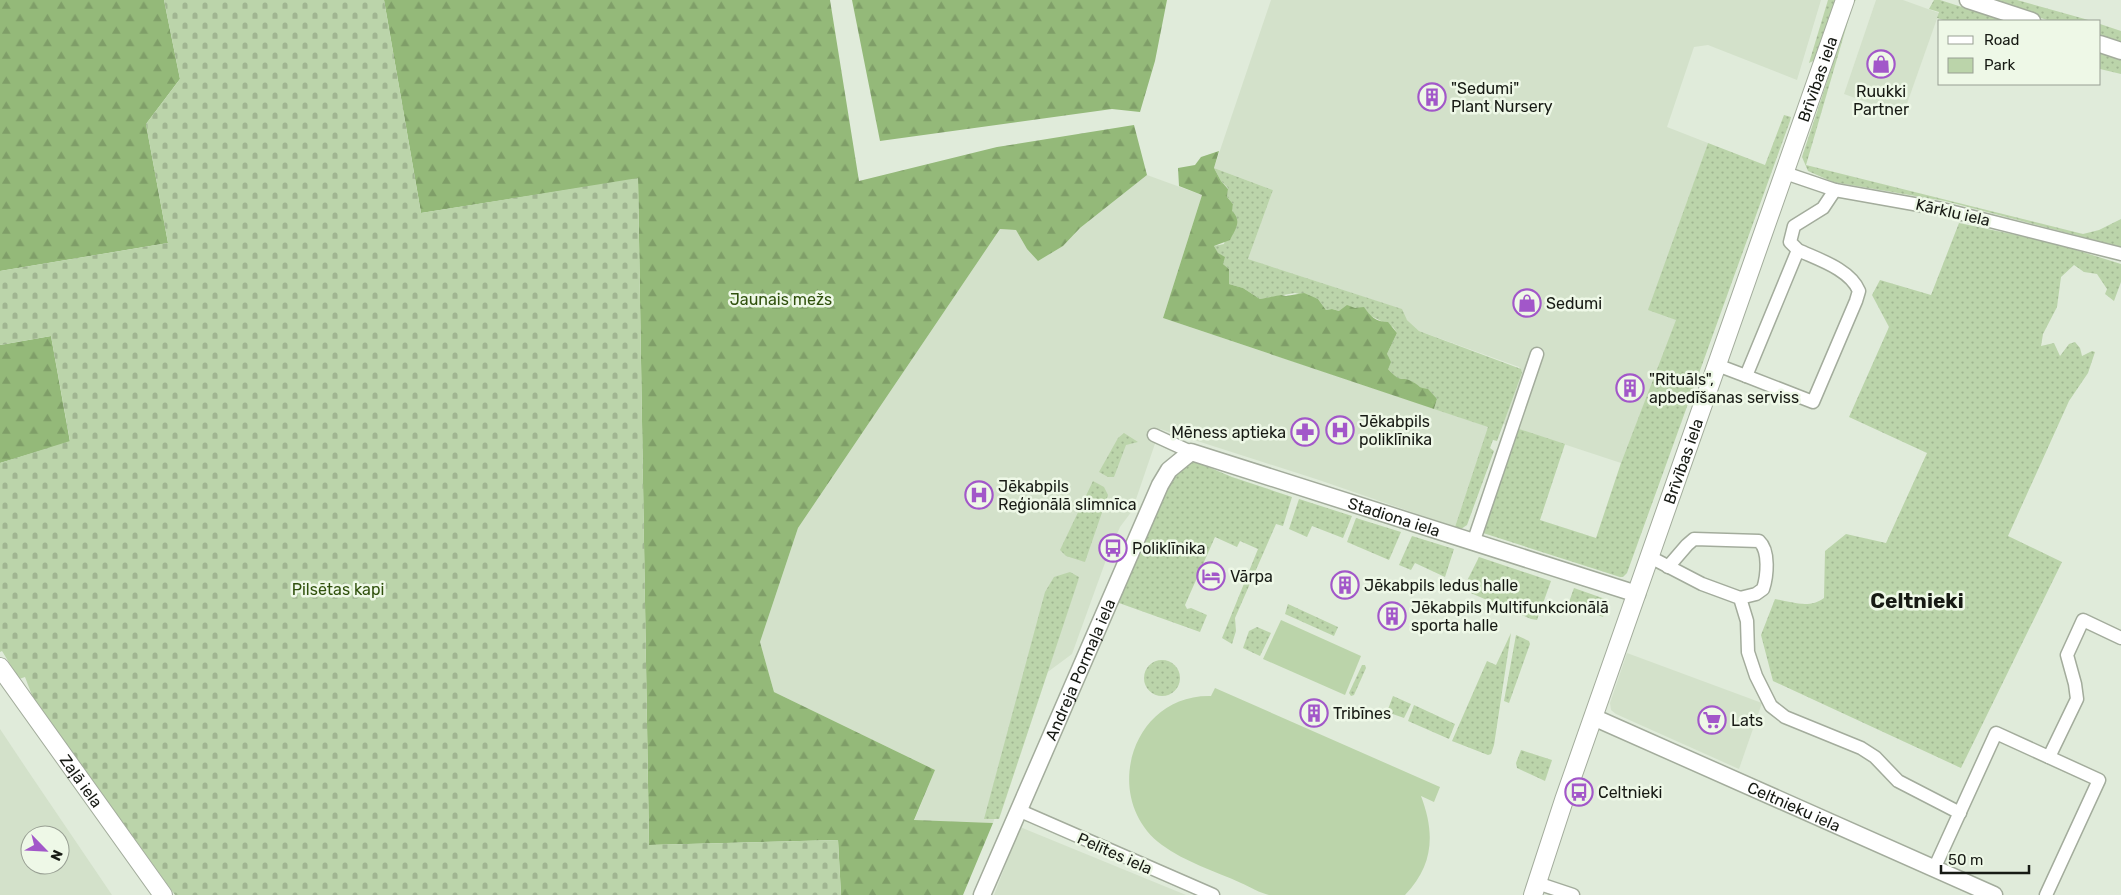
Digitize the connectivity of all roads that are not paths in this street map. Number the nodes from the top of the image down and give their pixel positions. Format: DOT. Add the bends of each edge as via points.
graph roads {
  1 [pos="1845,0"];
  2 [pos="1968,0"];
  3 [pos="2029,20"];
  4 [pos="2101,44"];
  5 [pos="2121,51"];
  6 [pos="1785,173"];
  7 [pos="1835,190"];
  8 [pos="1798,250"];
  9 [pos="2121,254"];
  10 [pos="1537,354"];
  11 [pos="1718,365"];
  12 [pos="1746,376"];
  13 [pos="1154,435"];
  14 [pos="1191,452"];
  15 [pos="1473,543"];
  16 [pos="1650,557"];
  17 [pos="1668,567"];
  18 [pos="1637,594"];
  19 [pos="1740,598"];
  20 [pos="2120,634"];
  21 [pos="0,667"];
  22 [pos="1593,717"];
  23 [pos="2049,757"];
  24 [pos="1018,810"];
  25 [pos="1960,812"];
  26 [pos="1934,869"];
  27 [pos="1535,889"];
  28 [pos="163,895"];
  29 [pos="982,895"];
  30 [pos="1213,895"];
  31 [pos="1573,895"];
  32 [pos="1994,895"];
  33 [pos="2046,895"];
  1 -- 6 [label="main road, Brīvības iela"];
  2 -- 3 [label="street"];
  4 -- 5 [label="street"];
  6 -- 7 [label="street, Kārklu iela"];
  6 -- 11 [label="main road, Brīvības iela"];
  7 -- 8 [label="street" via="1823,208 1794,226 1790,242"];
  7 -- 9 [label="street, Kārklu iela" via="1942,209"];
  8 -- 12 [label="street"];
  8 -- 12 [label="street" via="1847,277 1858,288 1856,301 1813,402"];
  10 -- 15 [label="street"];
  11 -- 12 [label="street"];
  11 -- 16 [label="main road, Brīvības iela"];
  13 -- 14 [label="street, Stadiona iela"];
  14 -- 15 [label="street, Stadiona iela"];
  14 -- 24 [label="street, Andreja Pormaļa iela" via="1169,470 1160,485"];
  15 -- 18 [label="street, Stadiona iela"];
  16 -- 17 [label="street"];
  16 -- 18 [label="main road, Brīvības iela"];
  17 -- 19 [label="street" via="1708,587"];
  17 -- 19 [label="street" via="1694,540 1759,541 1766,557 1763,589"];
  18 -- 22 [label="main road, Brīvības iela"];
  19 -- 25 [label="street" via="1749,629 1750,659 1775,710 1861,748 1875,757 1898,782"];
  20 -- 23 [label="street" via="2083,620 2067,655 2076,702"];
  21 -- 28 [label="main road, Zaļā iela"];
  22 -- 26 [label="street, Celtnieku iela"];
  22 -- 27 [label="main road, Brīvības iela"];
  23 -- 25 [label="street" via="1996,733"];
  23 -- 33 [label="street" via="2099,780"];
  24 -- 29 [label="street, Andreja Pormaļa iela"];
  24 -- 30 [label="street, Pelītes iela"];
  25 -- 26 [label="street"];
  26 -- 32 [label="street, Celtnieku iela"];
  27 -- 31 [label="street"];
}
